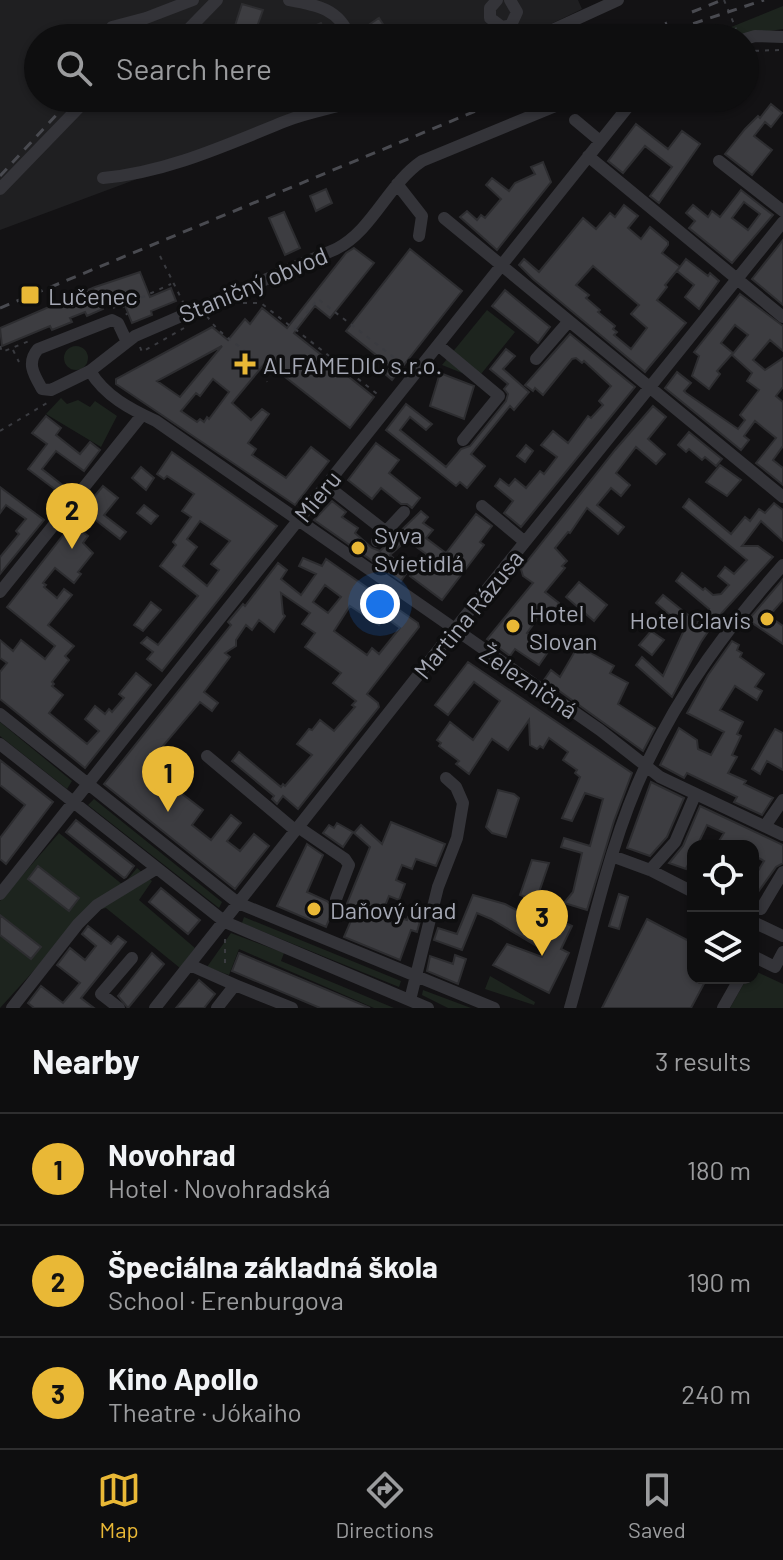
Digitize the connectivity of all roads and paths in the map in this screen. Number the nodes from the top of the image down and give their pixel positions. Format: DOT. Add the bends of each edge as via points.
graph roads {
  1 [pos="193,0"];
  2 [pos="217,0"];
  3 [pos="289,0"];
  4 [pos="497,0"];
  5 [pos="510,0"];
  6 [pos="618,0"];
  7 [pos="724,0"];
  8 [pos="597,4"];
  9 [pos="123,24"];
  10 [pos="194,24"];
  11 [pos="343,24"];
  12 [pos="498,24"];
  13 [pos="511,24"];
  14 [pos="561,24"];
  15 [pos="735,24"];
  16 [pos="759,36"];
  17 [pos="783,37"];
  18 [pos="783,50"];
  19 [pos="759,51"];
  20 [pos="74,112"];
  21 [pos="319,112"];
  22 [pos="541,112"];
  23 [pos="624,112"];
  24 [pos="575,120"];
  25 [pos="600,141"];
  26 [pos="588,156"];
  27 [pos="719,161"];
  28 [pos="103,178"];
  29 [pos="397,184"];
  30 [pos="0,189"];
  31 [pos="783,211"];
  32 [pos="444,218"];
  33 [pos="783,222"];
  34 [pos="419,236"];
  35 [pos="160,256"];
  36 [pos="502,266"];
  37 [pos="737,281"];
  38 [pos="172,284"];
  39 [pos="120,299"];
  40 [pos="238,303"];
  41 [pos="122,305"];
  42 [pos="108,310"];
  43 [pos="187,313"];
  44 [pos="206,315"];
  45 [pos="127,316"];
  46 [pos="783,317"];
  47 [pos="569,321"];
  48 [pos="184,328"];
  49 [pos="294,329"];
  50 [pos="40,337"];
  51 [pos="130,338"];
  52 [pos="438,345"];
  53 [pos="0,346"];
  54 [pos="536,359"];
  55 [pos="405,366"];
  56 [pos="90,371"];
  57 [pos="267,382"];
  58 [pos="650,387"];
  59 [pos="382,397"];
  60 [pos="50,401"];
  61 [pos="142,415"];
  62 [pos="0,431"];
  63 [pos="463,440"];
  64 [pos="326,485"];
  65 [pos="783,497"];
  66 [pos="482,506"];
  67 [pos="404,512"];
  68 [pos="298,519"];
  69 [pos="525,542"];
  70 [pos="783,565"];
  71 [pos="0,592"];
  72 [pos="454,630"];
  73 [pos="0,714"];
  74 [pos="0,744"];
  75 [pos="207,756"];
  76 [pos="646,765"];
  77 [pos="446,778"];
  78 [pos="87,785"];
  79 [pos="693,800"];
  80 [pos="783,800"];
  81 [pos="73,802"];
  82 [pos="765,826"];
  83 [pos="297,829"];
  84 [pos="783,835"];
  85 [pos="612,856"];
  86 [pos="629,862"];
  87 [pos="156,869"];
  88 [pos="650,870"];
  89 [pos="783,872"];
  90 [pos="687,889"];
  91 [pos="0,894"];
  92 [pos="687,897"];
  93 [pos="336,899"];
  94 [pos="238,903"];
  95 [pos="761,909"];
  96 [pos="225,922"];
  97 [pos="759,925"];
  98 [pos="783,936"];
  99 [pos="783,952"];
  100 [pos="132,958"];
  101 [pos="759,959"];
  102 [pos="190,965"];
  103 [pos="417,979"];
  104 [pos="230,983"];
  105 [pos="737,984"];
  106 [pos="410,1000"];
  107 [pos="12,1008"];
  108 [pos="119,1008"];
  109 [pos="155,1008"];
  110 [pos="217,1008"];
  111 [pos="292,1008"];
  112 [pos="428,1008"];
  113 [pos="494,1008"];
  114 [pos="570,1008"];
  115 [pos="723,1008"];
  1 -- 9 [label="street"];
  2 -- 10 [label="street"];
  3 -- 11 [label="street" via="334,12"];
  4 -- 12 [label="street" via="490,18"];
  5 -- 13 [label="street" via="517,12"];
  6 -- 8 [label="street"];
  7 -- 15 [label="path"];
  8 -- 14 [label="street"];
  16 -- 17 [label="street"];
  18 -- 19 [label="path"];
  20 -- 30 [label="street"];
  21 -- 28 [label="street" via="175,165"];
  22 -- 29 [label="street, Staničný obvod" via="422,161"];
  23 -- 25 [label="street, Mieru"];
  24 -- 25 [label="street"];
  25 -- 26 [label="street, Mieru"];
  26 -- 36 [label="street, Mieru"];
  26 -- 37 [label="street"];
  27 -- 31 [label="street"];
  29 -- 34 [label="street" via="422,216"];
  29 -- 43 [label="street, Staničný obvod" via="343,245"];
  32 -- 36 [label="street"];
  33 -- 37 [label="street, Martina Rázusa"];
  35 -- 38 [label="path"];
  36 -- 47 [label="street"];
  36 -- 52 [label="street, Mieru"];
  37 -- 46 [label="street"];
  37 -- 58 [label="street, Martina Rázusa"];
  38 -- 41 [label="path"];
  38 -- 43 [label="path"];
  39 -- 41 [label="path"];
  40 -- 49 [label="path" via="261,303"];
  41 -- 42 [label="path"];
  41 -- 45 [label="path"];
  43 -- 51 [label="street, Staničný obvod"];
  44 -- 57 [label="path" via="259,362"];
  47 -- 54 [label="street"];
  47 -- 58 [label="street"];
  48 -- 51 [label="path" via="142,352"];
  49 -- 55 [label="path" via="318,299"];
  49 -- 59 [label="path"];
  50 -- 53 [label="path" via="2,352"];
  51 -- 56 [label="street, Staničný obvod"];
  51 -- 56 [label="street, Staničný obvod" via="112,320 38,349 31,361 40,387 47,391"];
  52 -- 63 [label="street" via="499,396"];
  52 -- 64 [label="street, Mieru"];
  56 -- 61 [label="street, Železničná" via="105,391"];
  58 -- 65 [label="street"];
  58 -- 69 [label="street, Martina Rázusa"];
  60 -- 62 [label="path"];
  61 -- 68 [label="street, Železničná"];
  61 -- 71 [label="street"];
  64 -- 67 [label="street" via="381,536"];
  64 -- 68 [label="street, Mieru"];
  66 -- 69 [label="street"];
  68 -- 72 [label="street, Železničná"];
  68 -- 78 [label="street, Mieru"];
  69 -- 72 [label="street, Martina Rázusa"];
  70 -- 76 [label="street" via="708,656"];
  72 -- 76 [label="street, Železničná"];
  72 -- 83 [label="street, Martina Rázusa"];
  73 -- 78 [label="street"];
  74 -- 81 [label="street"];
  75 -- 83 [label="street"];
  76 -- 82 [label="street, Železničná" via="660,777"];
  76 -- 85 [label="street"];
  77 -- 103 [label="street" via="463,803"];
  78 -- 81 [label="street, Mieru"];
  78 -- 94 [label="street"];
  79 -- 88 [label="street" via="675,842"];
  80 -- 82 [label="street"];
  81 -- 87 [label="street"];
  81 -- 91 [label="street, Mieru"];
  82 -- 84 [label="street, Železničná"];
  83 -- 93 [label="street" via="349,865"];
  83 -- 94 [label="street, Martina Rázusa"];
  85 -- 86 [label="street"];
  85 -- 114 [label="street"];
  86 -- 88 [label="street"];
  86 -- 92 [label="street"];
  87 -- 96 [label="street"];
  87 -- 107 [label="street" via="97,905"];
  88 -- 90 [label="street"];
  89 -- 95 [label="street"];
  94 -- 96 [label="street, Martina Rázusa"];
  94 -- 103 [label="street"];
  96 -- 102 [label="street, Martina Rázusa"];
  96 -- 104 [label="path"];
  96 -- 106 [label="street"];
  97 -- 98 [label="street"];
  99 -- 101 [label="street" via="775,967"];
  100 -- 108 [label="street" via="101,994"];
  102 -- 104 [label="street"];
  102 -- 109 [label="street, Martina Rázusa"];
  103 -- 106 [label="street"];
  103 -- 113 [label="street"];
  104 -- 110 [label="street"];
  104 -- 111 [label="street"];
  105 -- 115 [label="street"];
  106 -- 112 [label="street"];
}
